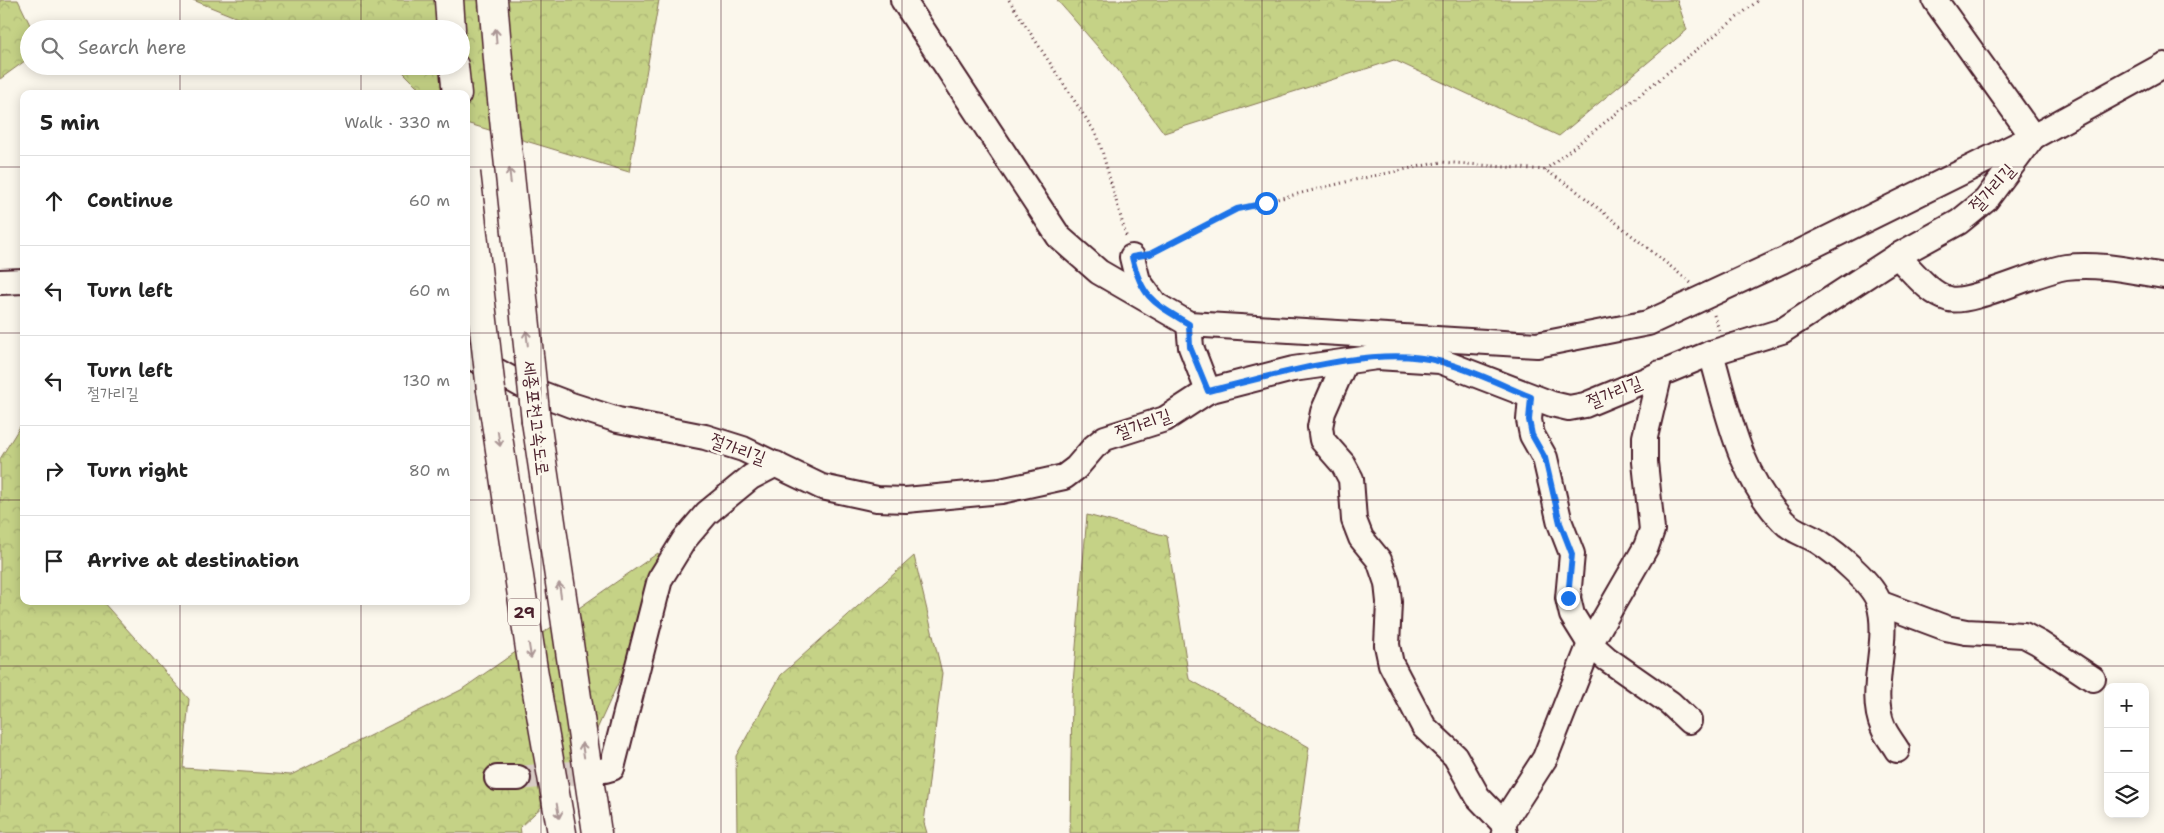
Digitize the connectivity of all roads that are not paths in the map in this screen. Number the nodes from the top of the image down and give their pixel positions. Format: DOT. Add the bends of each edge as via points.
graph roads {
  1 [pos="449,0"];
  2 [pos="494,0"];
  3 [pos="903,0"];
  4 [pos="1935,0"];
  5 [pos="450,20"];
  6 [pos="2164,65"];
  7 [pos="455,75"];
  8 [pos="457,90"];
  9 [pos="2033,137"];
  10 [pos="470,209"];
  11 [pos="1897,256"];
  12 [pos="1132,257"];
  13 [pos="2164,276"];
  14 [pos="20,281"];
  15 [pos="0,282"];
  16 [pos="1156,305"];
  17 [pos="1189,324"];
  18 [pos="1718,350"];
  19 [pos="470,356"];
  20 [pos="1345,362"];
  21 [pos="1660,372"];
  22 [pos="1208,391"];
  23 [pos="1531,397"];
  24 [pos="776,464"];
  25 [pos="1879,603"];
  26 [pos="1590,644"];
  27 [pos="2093,679"];
  28 [pos="1689,721"];
  29 [pos="1897,750"];
  30 [pos="605,770"];
  31 [pos="1504,828"];
  32 [pos="562,833"];
  33 [pos="597,833"];
  1 -- 5 [label="highway"];
  33 -- 2 [label="highway, 세종포천고속도로 / 29, one-way, bridge" via="536,421"];
  3 -- 16 [label="street" via="1059,237 1100,272"];
  4 -- 9 [label="street"];
  6 -- 9 [label="street, 절가리길"];
  7 -- 8 [label="highway"];
  9 -- 11 [label="street, 절가리길" via="1986,200 1959,222"];
  9 -- 17 [label="street" via="1648,323 1538,345"];
  10 -- 32 [label="highway, 29, one-way, bridge" via="491,390 533,669"];
  11 -- 13 [label="street" via="1937,294 1950,300 1968,299 2038,273 2064,267 2089,265"];
  11 -- 18 [label="street, 절가리길" via="1782,331"];
  12 -- 16 [label="street" via="1138,281"];
  14 -- 15 [label="street"];
  16 -- 17 [label="street"];
  17 -- 22 [label="street" via="1190,347"];
  18 -- 21 [label="street, 절가리길"];
  18 -- 25 [label="street" via="1740,453 1766,502 1785,523 1837,555 1873,592"];
  19 -- 24 [label="street, 절가리길" via="529,389 571,405 618,420 705,437 743,448"];
  20 -- 22 [label="street, 절가리길" via="1294,369"];
  20 -- 23 [label="street, 절가리길" via="1377,357 1440,361"];
  20 -- 31 [label="street" via="1323,412 1320,427 1322,440 1343,464 1351,479 1354,520 1361,538 1379,560 1387,583 1390,602 1387,645 1391,664 1424,727 1455,756 1478,797"];
  21 -- 23 [label="street, 절가리길" via="1585,405 1569,408"];
  21 -- 26 [label="street" via="1645,437 1652,530 1646,547"];
  22 -- 24 [label="street, 절가리길" via="1165,419 1105,438 1064,477 1001,491 906,500 877,499 822,486"];
  23 -- 26 [label="street" via="1529,420 1532,435 1545,458 1560,523 1572,554 1568,598 1572,615"];
  24 -- 30 [label="street" via="751,477 707,513 684,540 660,579 612,768"];
  25 -- 27 [label="street" via="1953,629 2024,636 2040,643"];
  25 -- 29 [label="street" via="1882,619 1878,706 1883,727"];
  26 -- 28 [label="street" via="1670,703"];
  26 -- 31 [label="street" via="1545,758"];
}
